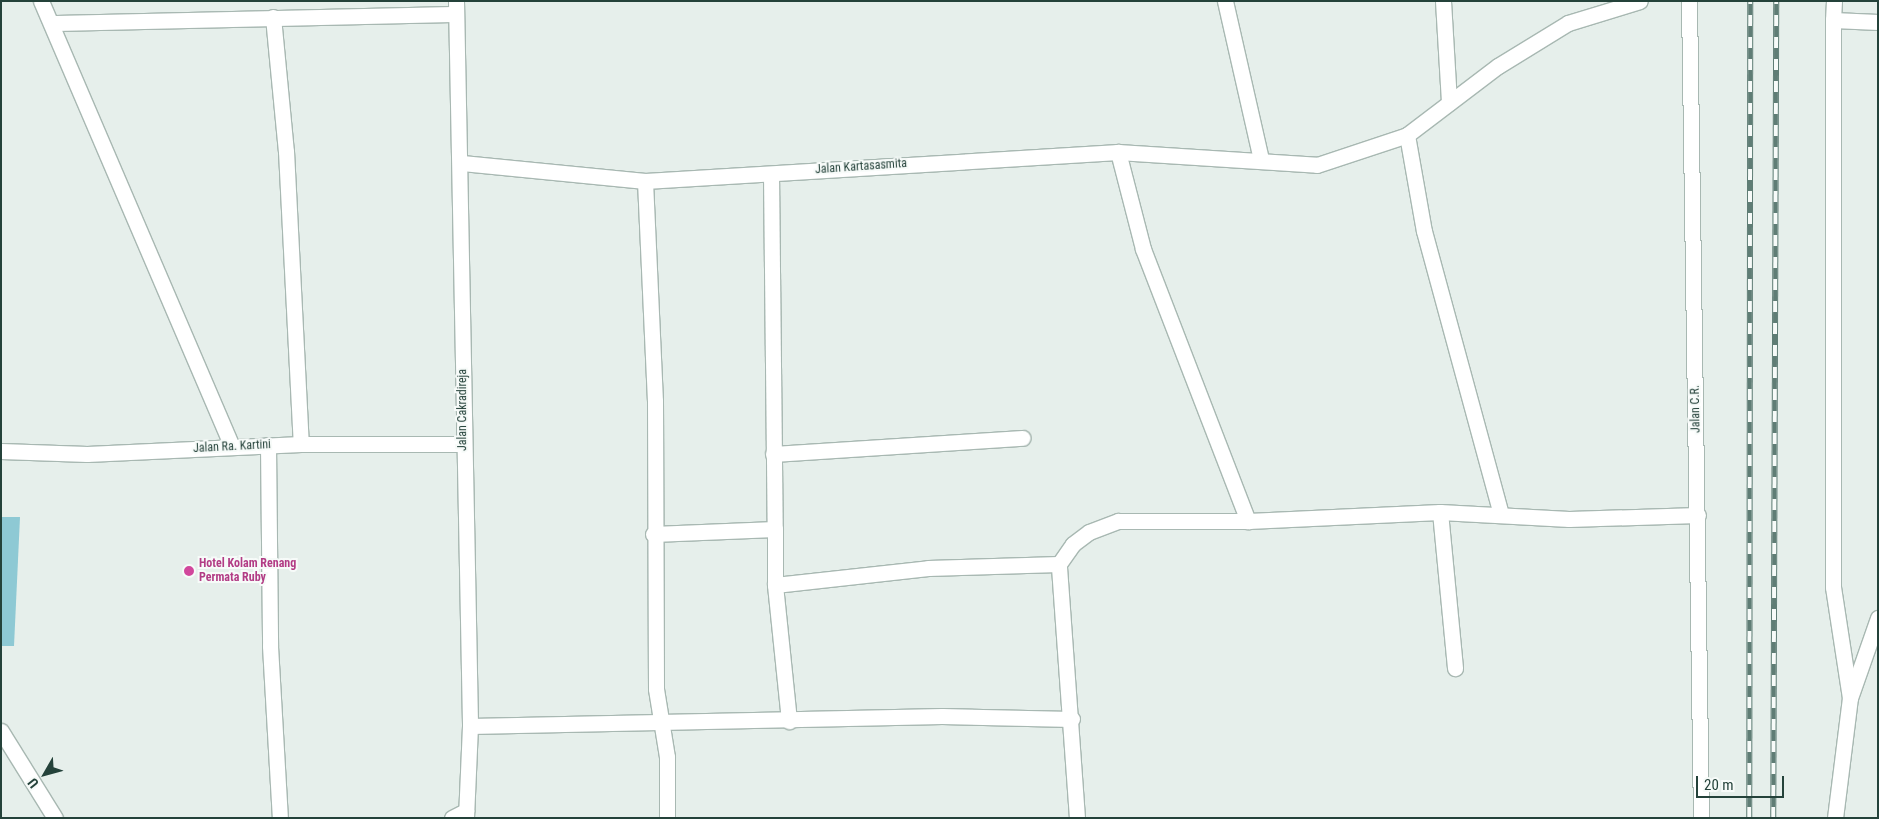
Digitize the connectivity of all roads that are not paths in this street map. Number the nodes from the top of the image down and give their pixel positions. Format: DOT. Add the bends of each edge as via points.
graph roads {
  1 [pos="41,1"];
  2 [pos="1225,1"];
  3 [pos="1442,1"];
  4 [pos="1640,1"];
  5 [pos="1689,1"];
  6 [pos="1834,1"];
  7 [pos="456,7"];
  8 [pos="273,17"];
  9 [pos="1833,20"];
  10 [pos="1878,22"];
  11 [pos="52,23"];
  12 [pos="1449,103"];
  13 [pos="1407,135"];
  14 [pos="1118,152"];
  15 [pos="1261,160"];
  16 [pos="462,162"];
  17 [pos="771,174"];
  18 [pos="645,181"];
  19 [pos="1022,438"];
  20 [pos="301,444"];
  21 [pos="463,444"];
  22 [pos="268,445"];
  23 [pos="232,446"];
  24 [pos="1,451"];
  25 [pos="773,454"];
  26 [pos="1440,512"];
  27 [pos="1501,514"];
  28 [pos="1698,515"];
  29 [pos="1248,521"];
  30 [pos="775,529"];
  31 [pos="653,534"];
  32 [pos="1060,564"];
  33 [pos="774,585"];
  34 [pos="1878,618"];
  35 [pos="1454,668"];
  36 [pos="1850,698"];
  37 [pos="1072,719"];
  38 [pos="660,721"];
  39 [pos="789,721"];
  40 [pos="470,726"];
  41 [pos="1,731"];
  42 [pos="466,814"];
  43 [pos="55,818"];
  44 [pos="280,818"];
  45 [pos="452,818"];
  46 [pos="667,818"];
  47 [pos="1077,818"];
  48 [pos="1701,818"];
  49 [pos="1835,818"];
  1 -- 11 [label="street"];
  2 -- 15 [label="street"];
  3 -- 12 [label="street"];
  4 -- 12 [label="street, Jalan Kartasasmita" via="1568,23"];
  5 -- 28 [label="street, Jalan C.R."];
  6 -- 9 [label="street"];
  7 -- 8 [label="street"];
  7 -- 16 [label="street, Jalan Cakradireja"];
  8 -- 11 [label="street"];
  8 -- 20 [label="street" via="286,151"];
  9 -- 10 [label="street"];
  9 -- 36 [label="street" via="1833,587"];
  11 -- 23 [label="street"];
  12 -- 13 [label="street, Jalan Kartasasmita"];
  13 -- 15 [label="street, Jalan Kartasasmita" via="1317,165"];
  13 -- 27 [label="street" via="1424,230"];
  14 -- 15 [label="street, Jalan Kartasasmita"];
  14 -- 17 [label="street, Jalan Kartasasmita"];
  14 -- 29 [label="street" via="1143,249"];
  16 -- 18 [label="street, Jalan Kartasasmita"];
  16 -- 21 [label="street, Jalan Cakradireja"];
  17 -- 18 [label="street, Jalan Kartasasmita"];
  17 -- 25 [label="street" via="777,405"];
  18 -- 31 [label="street" via="655,401"];
  19 -- 25 [label="street"];
  20 -- 21 [label="street, Jalan Ra. Kartini"];
  20 -- 22 [label="street, Jalan Ra. Kartini"];
  21 -- 40 [label="street, Jalan Cakradireja"];
  22 -- 23 [label="street, Jalan Ra. Kartini"];
  22 -- 44 [label="street" via="270,646"];
  23 -- 24 [label="street, Jalan Ra. Kartini" via="87,454"];
  25 -- 30 [label="street"];
  26 -- 27 [label="street"];
  26 -- 29 [label="street"];
  26 -- 35 [label="street"];
  27 -- 28 [label="street" via="1569,519"];
  28 -- 48 [label="street, Jalan C.R."];
  29 -- 32 [label="street" via="1108,523 1073,544"];
  30 -- 31 [label="street"];
  30 -- 33 [label="street"];
  31 -- 38 [label="street"];
  32 -- 33 [label="street" via="928,568"];
  32 -- 37 [label="street"];
  33 -- 39 [label="street"];
  34 -- 36 [label="street"];
  36 -- 49 [label="street"];
  37 -- 39 [label="street"];
  37 -- 47 [label="street"];
  38 -- 39 [label="street"];
  38 -- 40 [label="street"];
  38 -- 46 [label="street" via="667,757"];
  40 -- 42 [label="street, Jalan Cakradireja"];
  41 -- 43 [label="street"];
  42 -- 45 [label="street"];
}
